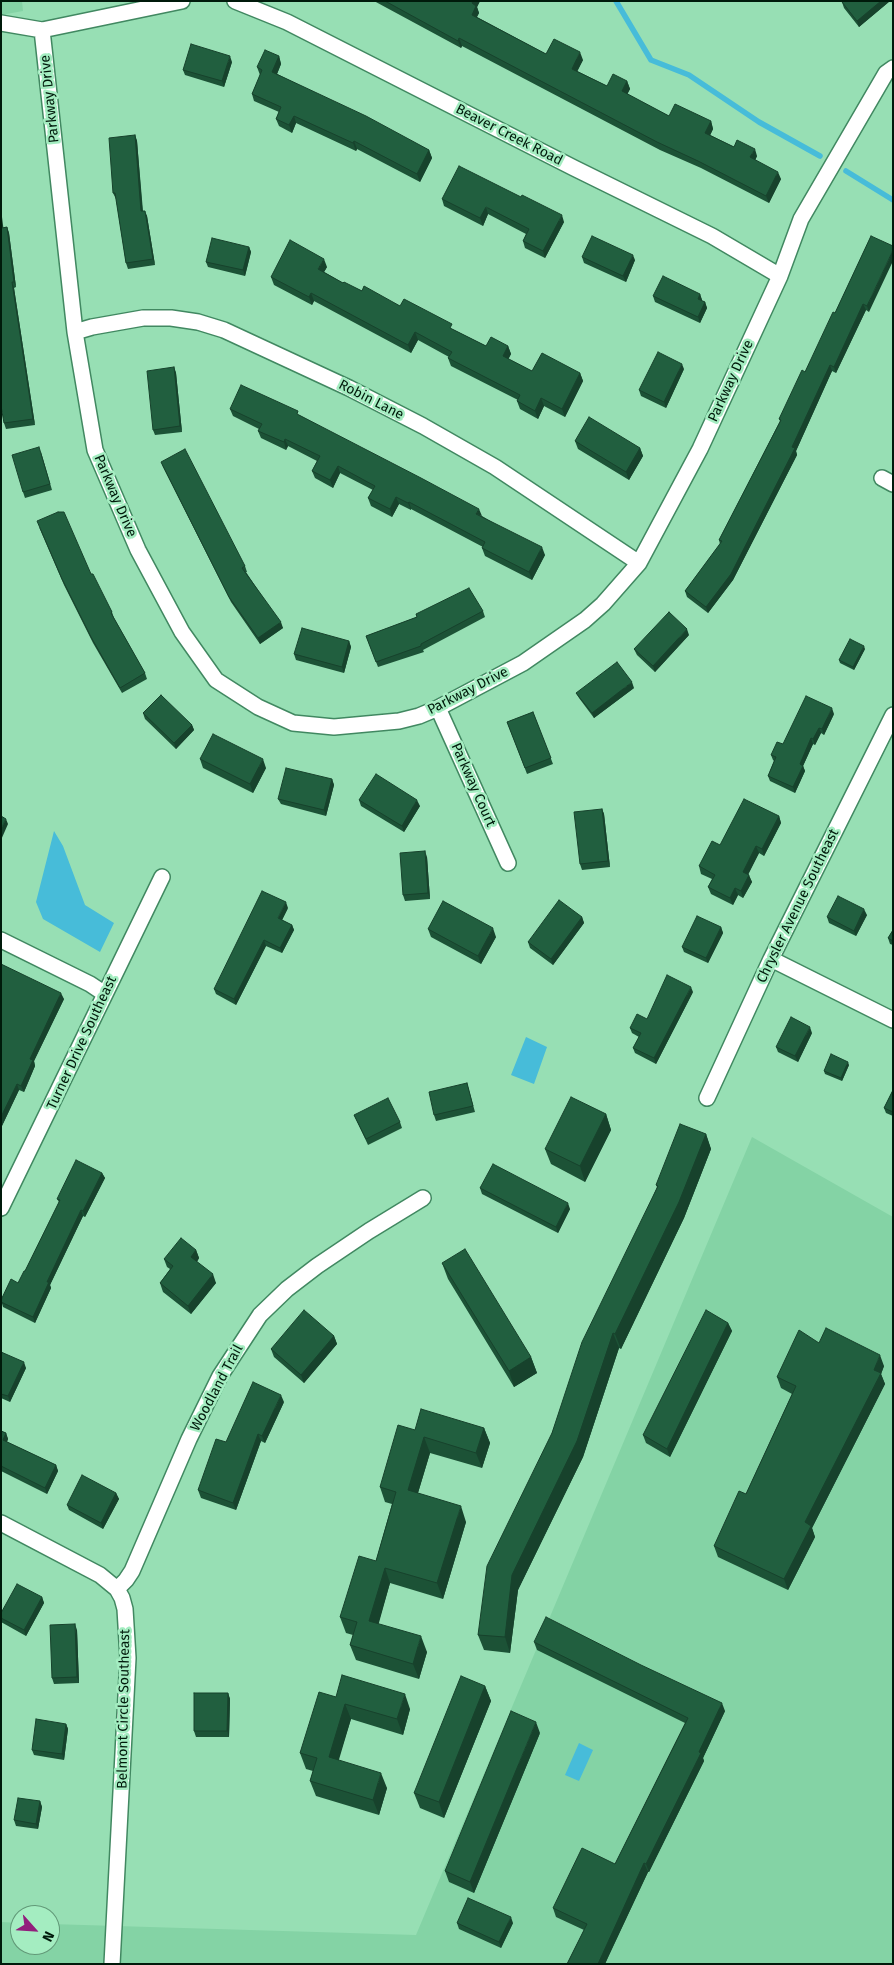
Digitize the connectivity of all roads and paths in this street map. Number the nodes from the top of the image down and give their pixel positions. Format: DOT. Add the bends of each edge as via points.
graph roads {
  1 [pos="182,1"];
  2 [pos="235,1"];
  3 [pos="1,22"];
  4 [pos="42,30"];
  5 [pos="893,68"];
  6 [pos="780,276"];
  7 [pos="75,332"];
  8 [pos="639,563"];
  9 [pos="438,708"];
  10 [pos="893,715"];
  11 [pos="508,863"];
  12 [pos="162,877"];
  13 [pos="1,940"];
  14 [pos="771,959"];
  15 [pos="105,994"];
  16 [pos="893,1020"];
  17 [pos="707,1098"];
  18 [pos="423,1198"];
  19 [pos="1,1208"];
  20 [pos="1,1523"];
  21 [pos="117,1589"];
  22 [pos="112,1964"];
  1 -- 4 [label="street"];
  2 -- 6 [label="street, Beaver Creek Road" via="286,22 712,236"];
  3 -- 4 [label="street"];
  4 -- 7 [label="street, Parkway Drive"];
  5 -- 6 [label="street, Parkway Drive" via="886,73 801,219"];
  6 -- 8 [label="street, Parkway Drive" via="700,449"];
  7 -- 8 [label="street, Robin Lane" via="143,318 198,322 224,330 423,426 495,467"];
  7 -- 9 [label="street, Parkway Drive" via="95,450 138,550 182,632 216,680 258,707 293,723 359,726 399,721"];
  8 -- 9 [label="street, Parkway Drive" via="603,604 565,634 523,663"];
  9 -- 11 [label="street, Parkway Court"];
  10 -- 14 [label="street, Chrysler Avenue Southeast"];
  12 -- 15 [label="street, Turner Drive Southeast"];
  13 -- 15 [label="street"];
  14 -- 16 [label="street"];
  14 -- 17 [label="street, Chrysler Avenue Southeast"];
  15 -- 19 [label="street, Turner Drive Southeast"];
  18 -- 21 [label="street, Woodland Trail" via="317,1266 260,1315 220,1376 132,1571"];
  20 -- 21 [label="street" via="100,1575"];
  21 -- 22 [label="street, Belmont Circle Southeast" via="125,1609 128,1658"];
}
